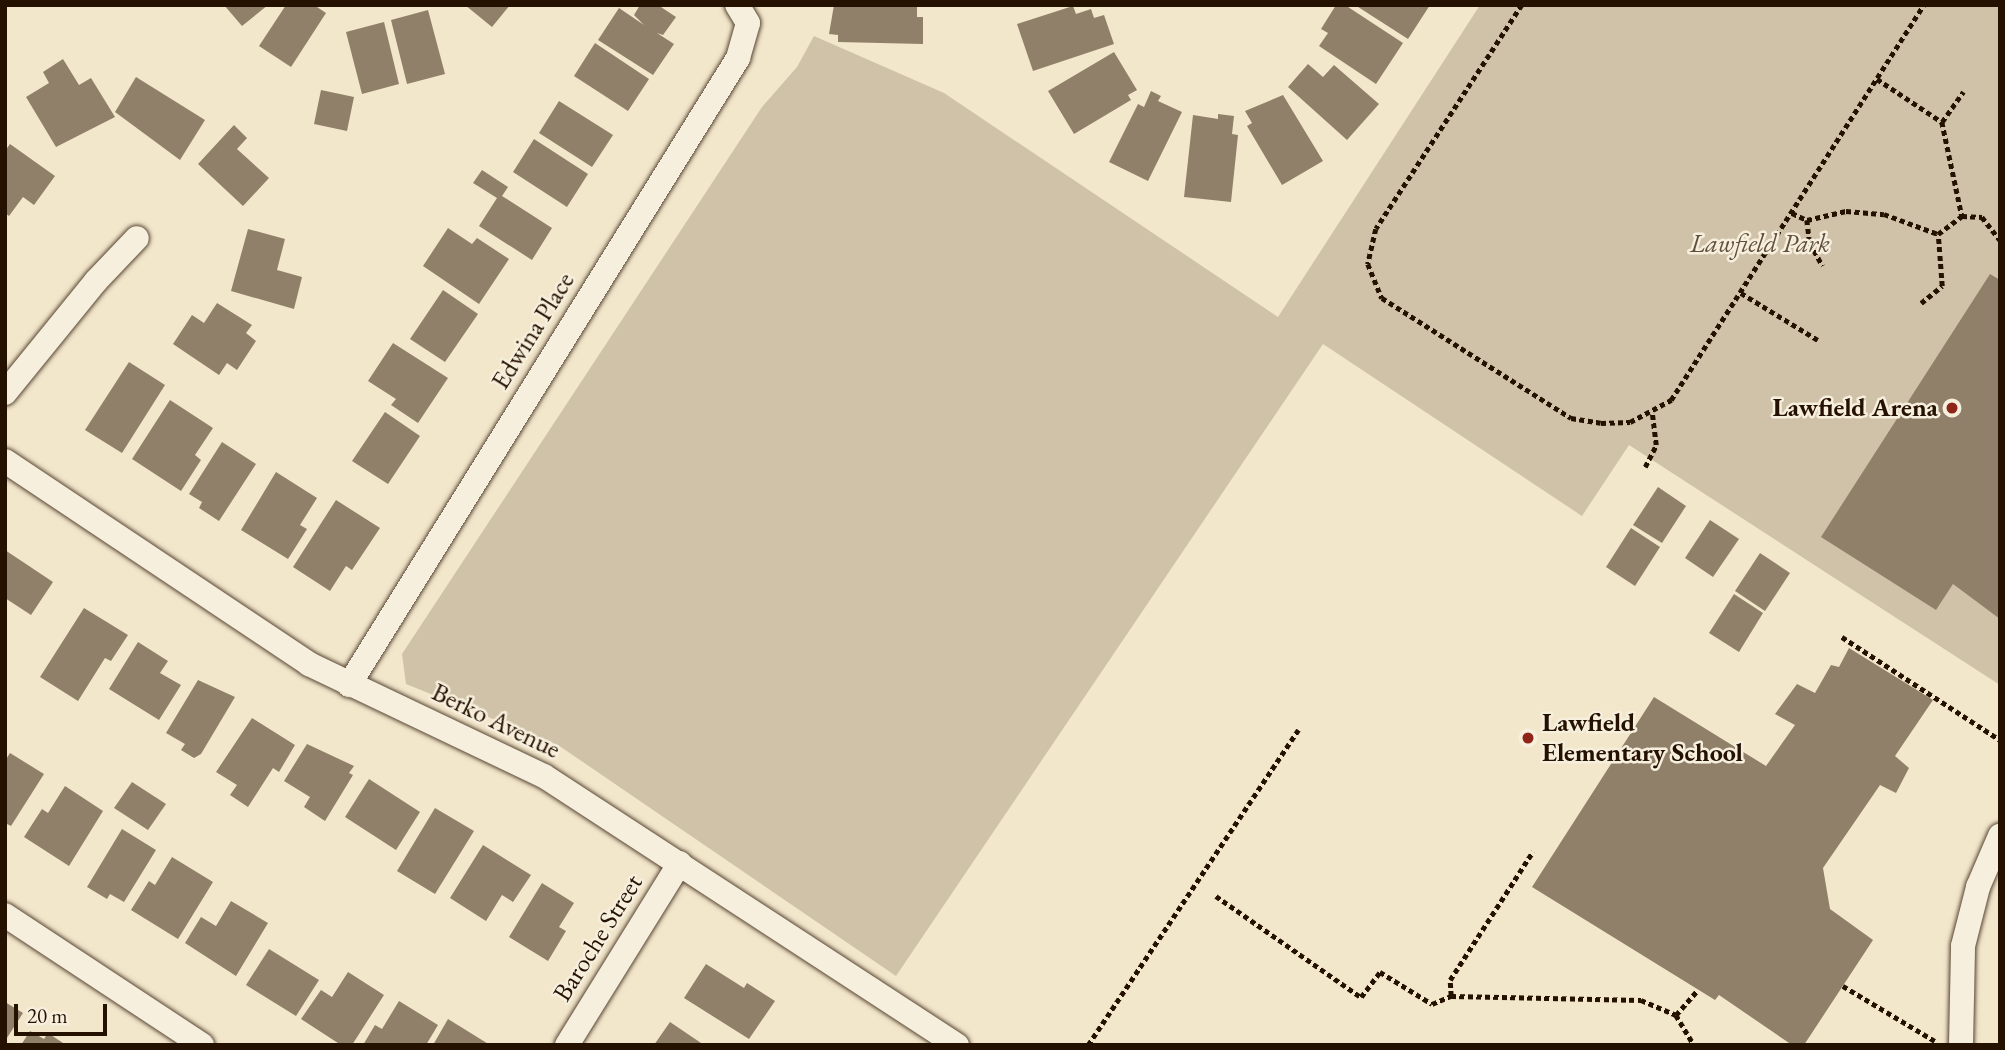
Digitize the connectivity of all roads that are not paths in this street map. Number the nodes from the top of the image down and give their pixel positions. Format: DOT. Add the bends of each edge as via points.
graph roads {
  1 [pos="737,5"];
  2 [pos="137,238"];
  3 [pos="5,393"];
  4 [pos="5,461"];
  5 [pos="349,685"];
  6 [pos="2000,836"];
  7 [pos="680,863"];
  8 [pos="5,915"];
  9 [pos="202,1045"];
  10 [pos="567,1045"];
  11 [pos="957,1045"];
  12 [pos="1961,1045"];
  1 -- 5 [label="street, Edwina Place" via="748,23 738,58"];
  2 -- 3 [label="street"];
  4 -- 5 [label="street, Berko Avenue" via="309,664"];
  5 -- 7 [label="street, Berko Avenue" via="544,776"];
  6 -- 12 [label="street" via="1978,887 1963,946"];
  7 -- 10 [label="street, Baroche Street"];
  7 -- 11 [label="street, Berko Avenue"];
  8 -- 9 [label="street"];
}
